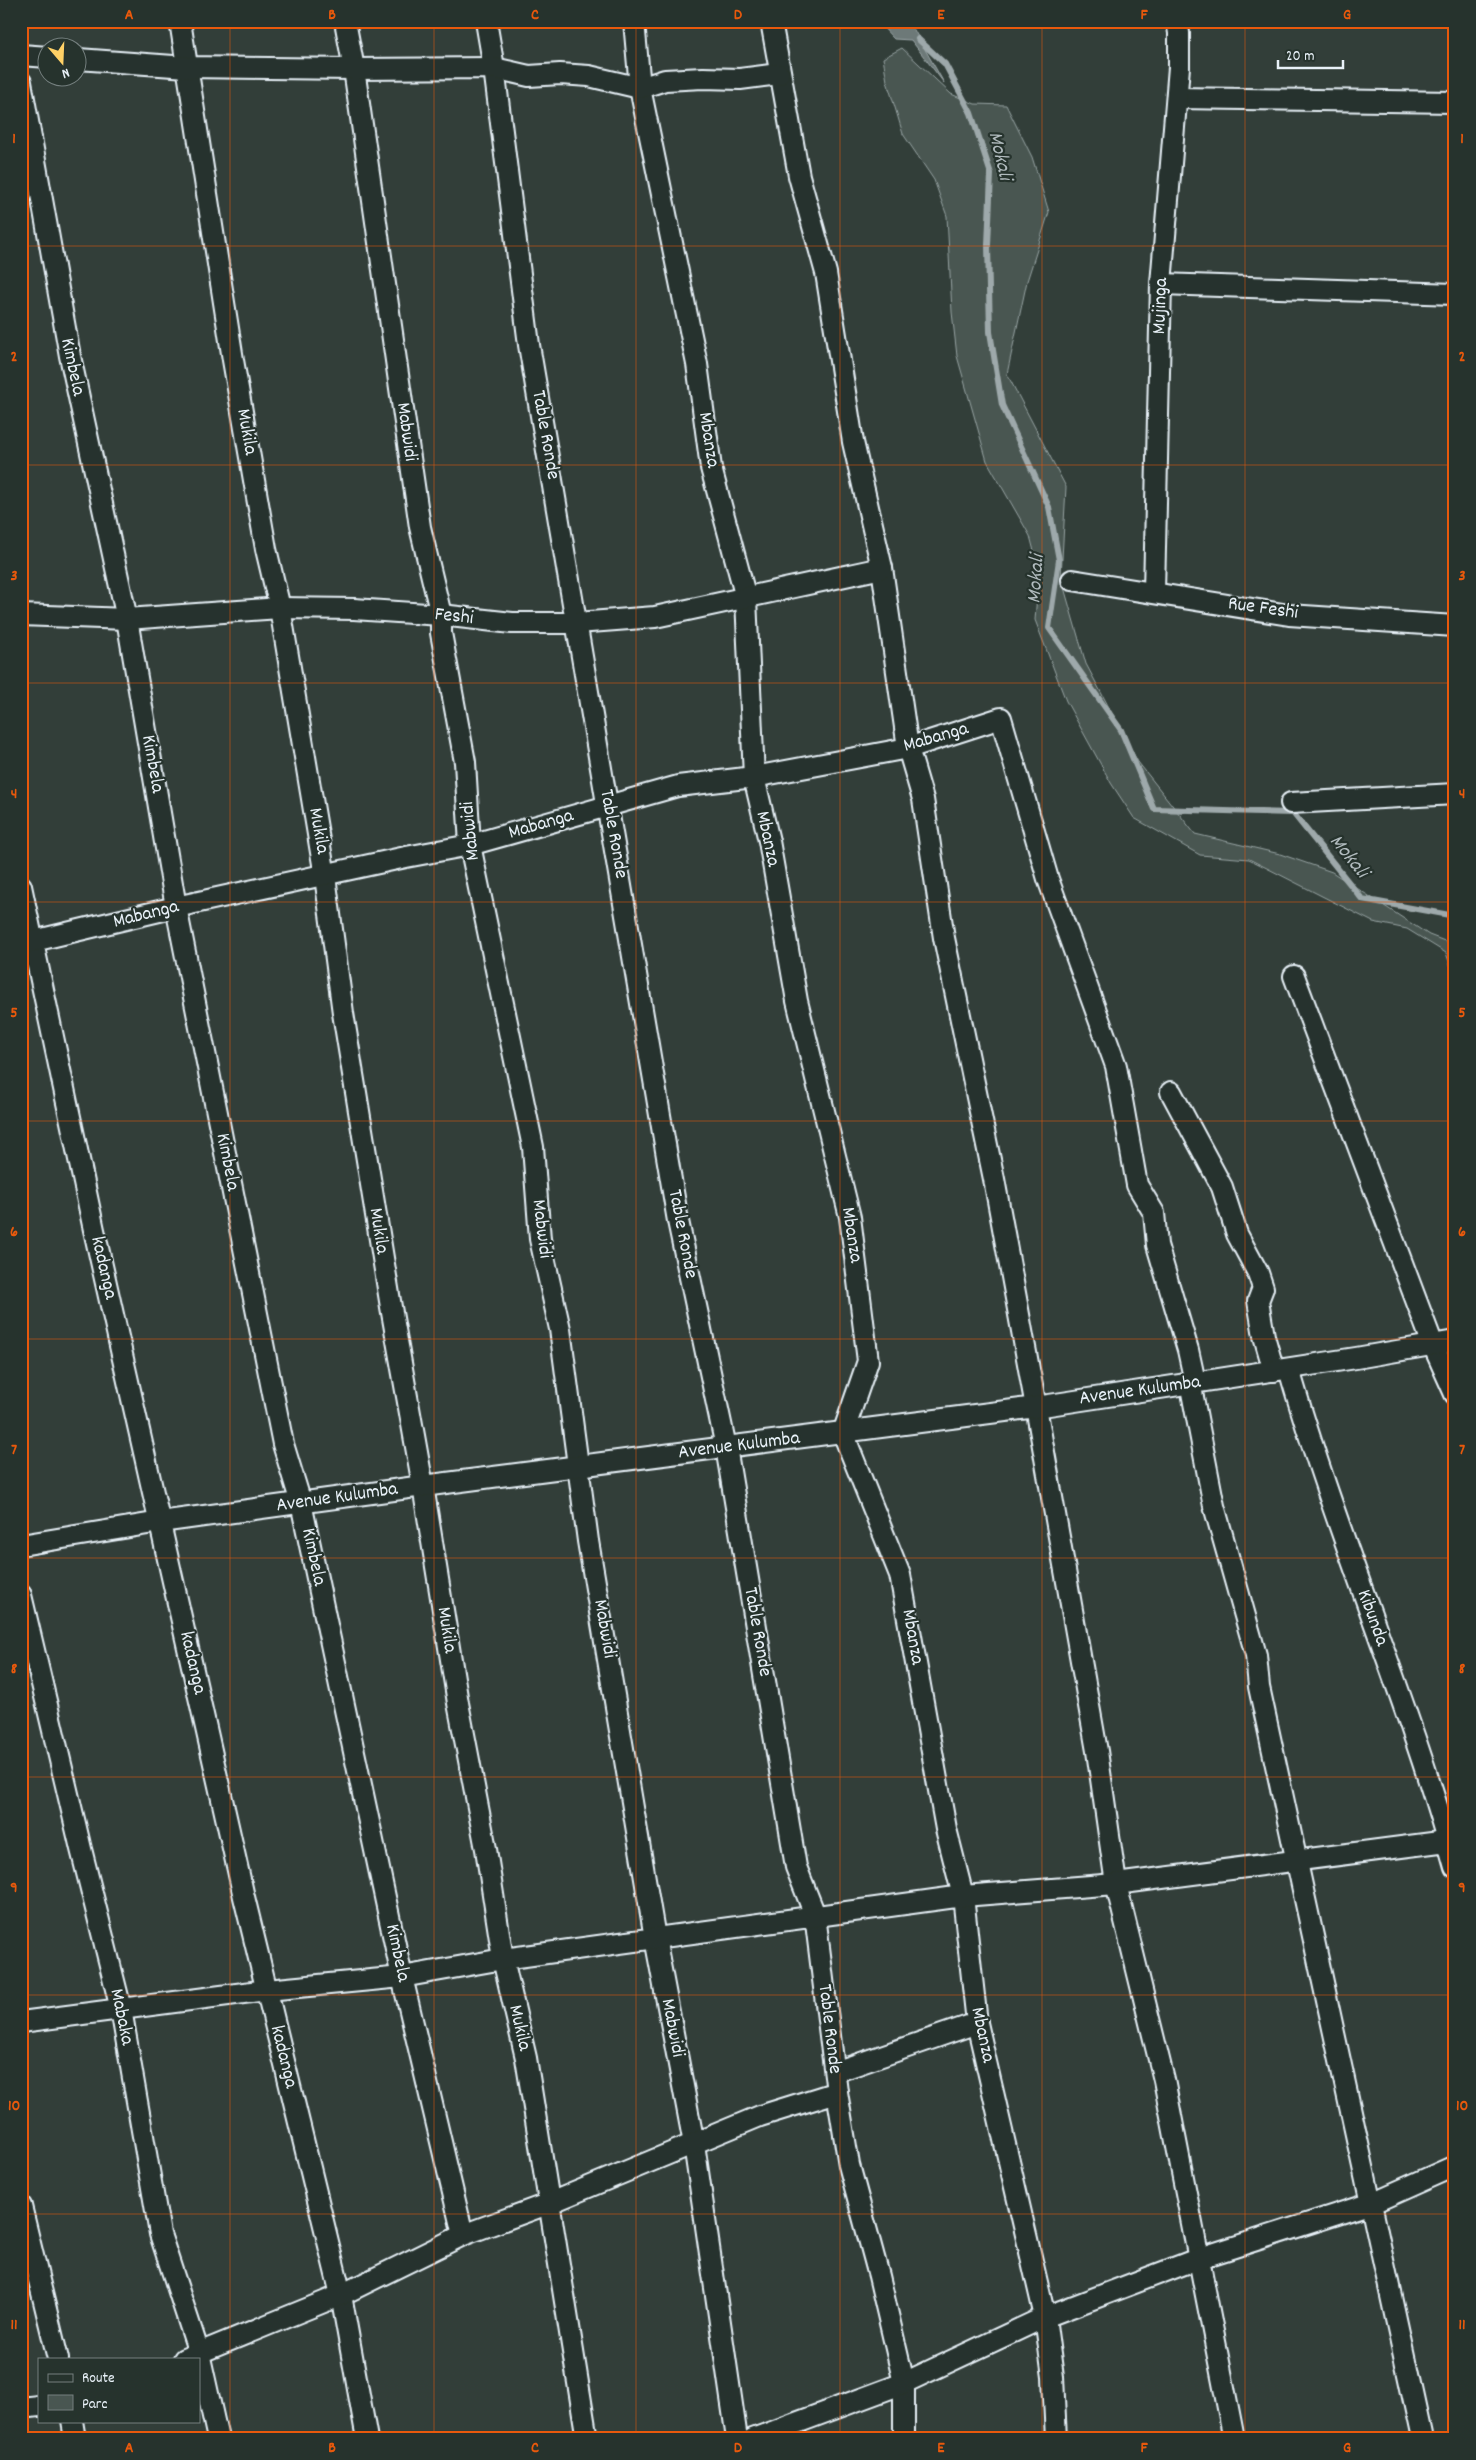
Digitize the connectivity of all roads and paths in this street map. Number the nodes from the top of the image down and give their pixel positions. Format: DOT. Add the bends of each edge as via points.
graph roads {
  1 [pos="180,21"];
  2 [pos="345,21"];
  3 [pos="486,21"];
  4 [pos="634,21"];
  5 [pos="771,21"];
  6 [pos="1177,21"];
  7 [pos="21,55"];
  8 [pos="38,56"];
  9 [pos="88,60"];
  10 [pos="187,67"];
  11 [pos="494,68"];
  12 [pos="354,69"];
  13 [pos="779,74"];
  14 [pos="21,82"];
  15 [pos="640,88"];
  16 [pos="1177,98"];
  17 [pos="1455,102"];
  18 [pos="1160,284"];
  19 [pos="1455,294"];
  20 [pos="882,568"];
  21 [pos="1072,580"];
  22 [pos="1154,592"];
  23 [pos="746,598"];
  24 [pos="280,608"];
  25 [pos="21,615"];
  26 [pos="441,615"];
  27 [pos="127,619"];
  28 [pos="578,624"];
  29 [pos="1455,626"];
  30 [pos="908,748"];
  31 [pos="754,777"];
  32 [pos="1455,794"];
  33 [pos="1291,803"];
  34 [pos="608,806"];
  35 [pos="470,845"];
  36 [pos="325,876"];
  37 [pos="21,886"];
  38 [pos="176,906"];
  39 [pos="27,943"];
  40 [pos="1294,976"];
  41 [pos="1171,1092"];
  42 [pos="1455,1341"];
  43 [pos="1433,1345"];
  44 [pos="1282,1370"];
  45 [pos="1193,1382"];
  46 [pos="1455,1394"];
  47 [pos="1036,1406"];
  48 [pos="843,1433"];
  49 [pos="726,1447"];
  50 [pos="579,1465"];
  51 [pos="423,1486"];
  52 [pos="301,1503"];
  53 [pos="160,1522"];
  54 [pos="21,1545"];
  55 [pos="21,1595"];
  56 [pos="1451,1841"];
  57 [pos="1296,1860"];
  58 [pos="1455,1867"];
  59 [pos="1116,1884"];
  60 [pos="963,1896"];
  61 [pos="815,1915"];
  62 [pos="655,1938"];
  63 [pos="503,1959"];
  64 [pos="402,1976"];
  65 [pos="267,1990"];
  66 [pos="121,2009"];
  67 [pos="21,2022"];
  68 [pos="977,2023"];
  69 [pos="835,2072"];
  70 [pos="837,2092"];
  71 [pos="694,2144"];
  72 [pos="1455,2166"];
  73 [pos="550,2203"];
  74 [pos="1372,2203"];
  75 [pos="21,2206"];
  76 [pos="463,2235"];
  77 [pos="1200,2258"];
  78 [pos="341,2295"];
  79 [pos="1045,2317"];
  80 [pos="192,2356"];
  81 [pos="58,2358"];
  82 [pos="200,2382"];
  83 [pos="904,2383"];
  84 [pos="38,2406"];
  85 [pos="21,2408"];
  86 [pos="72,2422"];
  87 [pos="76,2439"];
  88 [pos="218,2439"];
  89 [pos="367,2439"];
  90 [pos="587,2439"];
  91 [pos="737,2439"];
  92 [pos="753,2439"];
  93 [pos="904,2439"];
  94 [pos="1056,2439"];
  95 [pos="1234,2439"];
  96 [pos="1422,2439"];
  1 -- 10 [label="street, Mukila"];
  2 -- 12 [label="street, Mabwidi"];
  3 -- 11 [label="street, Table Ronde"];
  4 -- 15 [label="street, Mbanza"];
  5 -- 13 [label="street"];
  6 -- 16 [label="street, Mujinga"];
  7 -- 8 [label="street"];
  9 -- 10 [label="street"];
  10 -- 12 [label="street"];
  10 -- 24 [label="street, Mukila" via="232,360 266,549"];
  11 -- 12 [label="street"];
  11 -- 15 [label="street" via="529,76 589,76"];
  11 -- 28 [label="street, Table Ronde" via="529,345"];
  12 -- 26 [label="street, Mabwidi" via="420,527"];
  13 -- 15 [label="street" via="740,80 665,80"];
  13 -- 20 [label="street" via="799,176 826,273 853,442"];
  14 -- 27 [label="street, Kimbela" via="68,346"];
  15 -- 23 [label="street, Mbanza" via="696,364 711,468"];
  16 -- 17 [label="street"];
  16 -- 18 [label="street, Mujinga"];
  18 -- 19 [label="street"];
  18 -- 22 [label="street, Mujinga"];
  20 -- 23 [label="street, Feshi"];
  20 -- 30 [label="street"];
  21 -- 22 [label="street, Rue Feshi"];
  22 -- 29 [label="street, Rue Feshi" via="1289,615"];
  23 -- 28 [label="street, Feshi" via="655,617"];
  23 -- 31 [label="street, Mbanza"];
  24 -- 26 [label="street, Feshi"];
  24 -- 27 [label="street, Feshi"];
  24 -- 36 [label="street, Mukila"];
  25 -- 27 [label="street, Feshi"];
  26 -- 28 [label="street, Feshi" via="512,623"];
  26 -- 35 [label="street, Mabwidi" via="441,633 465,762"];
  27 -- 38 [label="street, Kimbela"];
  28 -- 34 [label="street, Table Ronde"];
  30 -- 31 [label="street, Mabanga"];
  30 -- 45 [label="street, Mabanga" via="1001,718 1048,880 1116,1066 1137,1185 1154,1214 1157,1245"];
  30 -- 47 [label="street" via="923,799 944,938 994,1179"];
  31 -- 34 [label="street, Mabanga" via="678,786"];
  31 -- 48 [label="street, Mbanza" via="769,841 796,1001 850,1217 868,1361"];
  32 -- 33 [label="street"];
  34 -- 35 [label="street, Mabanga"];
  34 -- 49 [label="street, Table Ronde" via="678,1221"];
  35 -- 36 [label="street, Mabanga"];
  35 -- 50 [label="street, Mabwidi" via="533,1147 540,1239 560,1329"];
  36 -- 38 [label="street, Mabanga"];
  36 -- 51 [label="street, Mukila" via="343,1013"];
  37 -- 39 [label="street, kadanga"];
  38 -- 39 [label="street, Mabanga"];
  38 -- 52 [label="street, Kimbela" via="283,1444"];
  39 -- 53 [label="street, kadanga"];
  40 -- 43 [label="street"];
  41 -- 44 [label="street, Kibunda" via="1222,1187 1237,1234 1258,1273 1263,1288 1258,1301 1264,1336"];
  42 -- 43 [label="street, Avenue Kulumba"];
  43 -- 44 [label="street, Avenue Kulumba"];
  43 -- 46 [label="street"];
  44 -- 45 [label="street, Avenue Kulumba"];
  44 -- 56 [label="street, Kibunda"];
  45 -- 47 [label="street, Avenue Kulumba"];
  45 -- 57 [label="street" via="1214,1506 1256,1655 1258,1687"];
  47 -- 48 [label="street, Avenue Kulumba"];
  47 -- 59 [label="street" via="1097,1751"];
  48 -- 49 [label="street, Avenue Kulumba"];
  48 -- 60 [label="street, Mbanza" via="900,1575 946,1829"];
  49 -- 50 [label="street, Avenue Kulumba"];
  49 -- 61 [label="street, Table Ronde" via="796,1867"];
  50 -- 51 [label="street, Avenue Kulumba"];
  50 -- 62 [label="street, Mabwidi" via="588,1541"];
  51 -- 52 [label="street, Avenue Kulumba"];
  51 -- 63 [label="street, Mukila"];
  52 -- 53 [label="street, Avenue Kulumba"];
  52 -- 64 [label="street, Kimbela"];
  53 -- 54 [label="street, Avenue Kulumba"];
  53 -- 65 [label="street, kadanga"];
  55 -- 66 [label="street, Mabaka"];
  56 -- 57 [label="street"];
  56 -- 58 [label="street, Kibunda"];
  57 -- 59 [label="street"];
  57 -- 74 [label="street"];
  59 -- 60 [label="street"];
  59 -- 77 [label="street" via="1164,2080"];
  60 -- 61 [label="street"];
  60 -- 68 [label="street, Mbanza"];
  61 -- 62 [label="street"];
  61 -- 69 [label="street, Table Ronde"];
  62 -- 63 [label="street"];
  62 -- 71 [label="street, Mabwidi"];
  63 -- 64 [label="street"];
  63 -- 73 [label="street, Mukila" via="526,2058"];
  64 -- 65 [label="street"];
  64 -- 76 [label="street, Kimbela"];
  65 -- 66 [label="street"];
  65 -- 78 [label="street, kadanga"];
  66 -- 67 [label="street"];
  66 -- 80 [label="street, Mabaka" via="160,2234"];
  68 -- 69 [label="street"];
  68 -- 79 [label="street, Mbanza"];
  69 -- 70 [label="street, Table Ronde"];
  70 -- 71 [label="street" via="760,2116"];
  70 -- 83 [label="street, Table Ronde" via="849,2165"];
  71 -- 73 [label="street"];
  71 -- 91 [label="street, Mabwidi"];
  72 -- 74 [label="street"];
  73 -- 76 [label="street"];
  73 -- 90 [label="street, Mukila"];
  74 -- 77 [label="street"];
  74 -- 96 [label="street"];
  75 -- 81 [label="street"];
  76 -- 78 [label="street"];
  77 -- 79 [label="street"];
  77 -- 95 [label="street"];
  78 -- 80 [label="street"];
  78 -- 89 [label="street, kadanga"];
  79 -- 83 [label="street"];
  79 -- 94 [label="street, Mbanza" via="1053,2377"];
  82 -- 88 [label="street, Mabaka"];
  83 -- 92 [label="street"];
  83 -- 93 [label="street, Table Ronde"];
  84 -- 85 [label="street"];
  86 -- 87 [label="street"];
}
